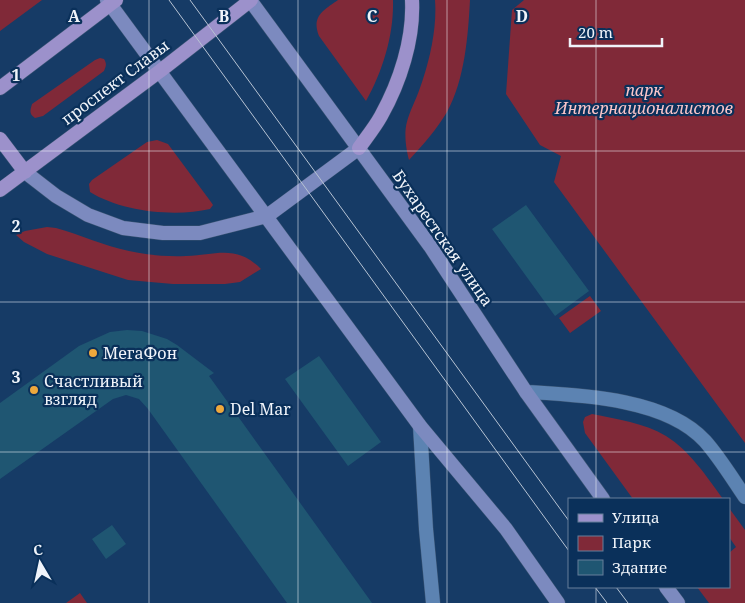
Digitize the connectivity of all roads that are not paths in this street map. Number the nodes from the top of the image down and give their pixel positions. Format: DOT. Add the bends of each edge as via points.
graph roads {
  1 [pos="250,0"];
  2 [pos="412,0"];
  3 [pos="111,1"];
  4 [pos="160,71"];
  5 [pos="0,88"];
  6 [pos="0,139"];
  7 [pos="359,148"];
  8 [pos="25,172"];
  9 [pos="0,190"];
  10 [pos="267,216"];
  11 [pos="526,392"];
  12 [pos="420,426"];
  13 [pos="745,497"];
  14 [pos="602,498"];
  15 [pos="667,588"];
  16 [pos="433,603"];
  17 [pos="558,603"];
  18 [pos="678,603"];
  1 -- 4 [label="main road, проспект Славы"];
  1 -- 7 [label="main road, Бухарестская улица"];
  2 -- 7 [label="main road" via="408,46 398,82 381,117"];
  3 -- 4 [label="main road"];
  3 -- 5 [label="main road"];
  4 -- 8 [label="main road, проспект Славы"];
  4 -- 10 [label="main road"];
  6 -- 8 [label="main road"];
  7 -- 10 [label="main road"];
  7 -- 11 [label="main road, Бухарестская улица" via="430,246"];
  8 -- 9 [label="main road, проспект Славы"];
  8 -- 10 [label="main road" via="88,215 123,228 200,233"];
  10 -- 12 [label="main road"];
  11 -- 13 [label="street" via="592,396 634,404 679,420 704,440"];
  11 -- 14 [label="main road, Бухарестская улица"];
  12 -- 16 [label="street"];
  12 -- 17 [label="main road" via="506,530"];
  15 -- 18 [label="main road"];
}
